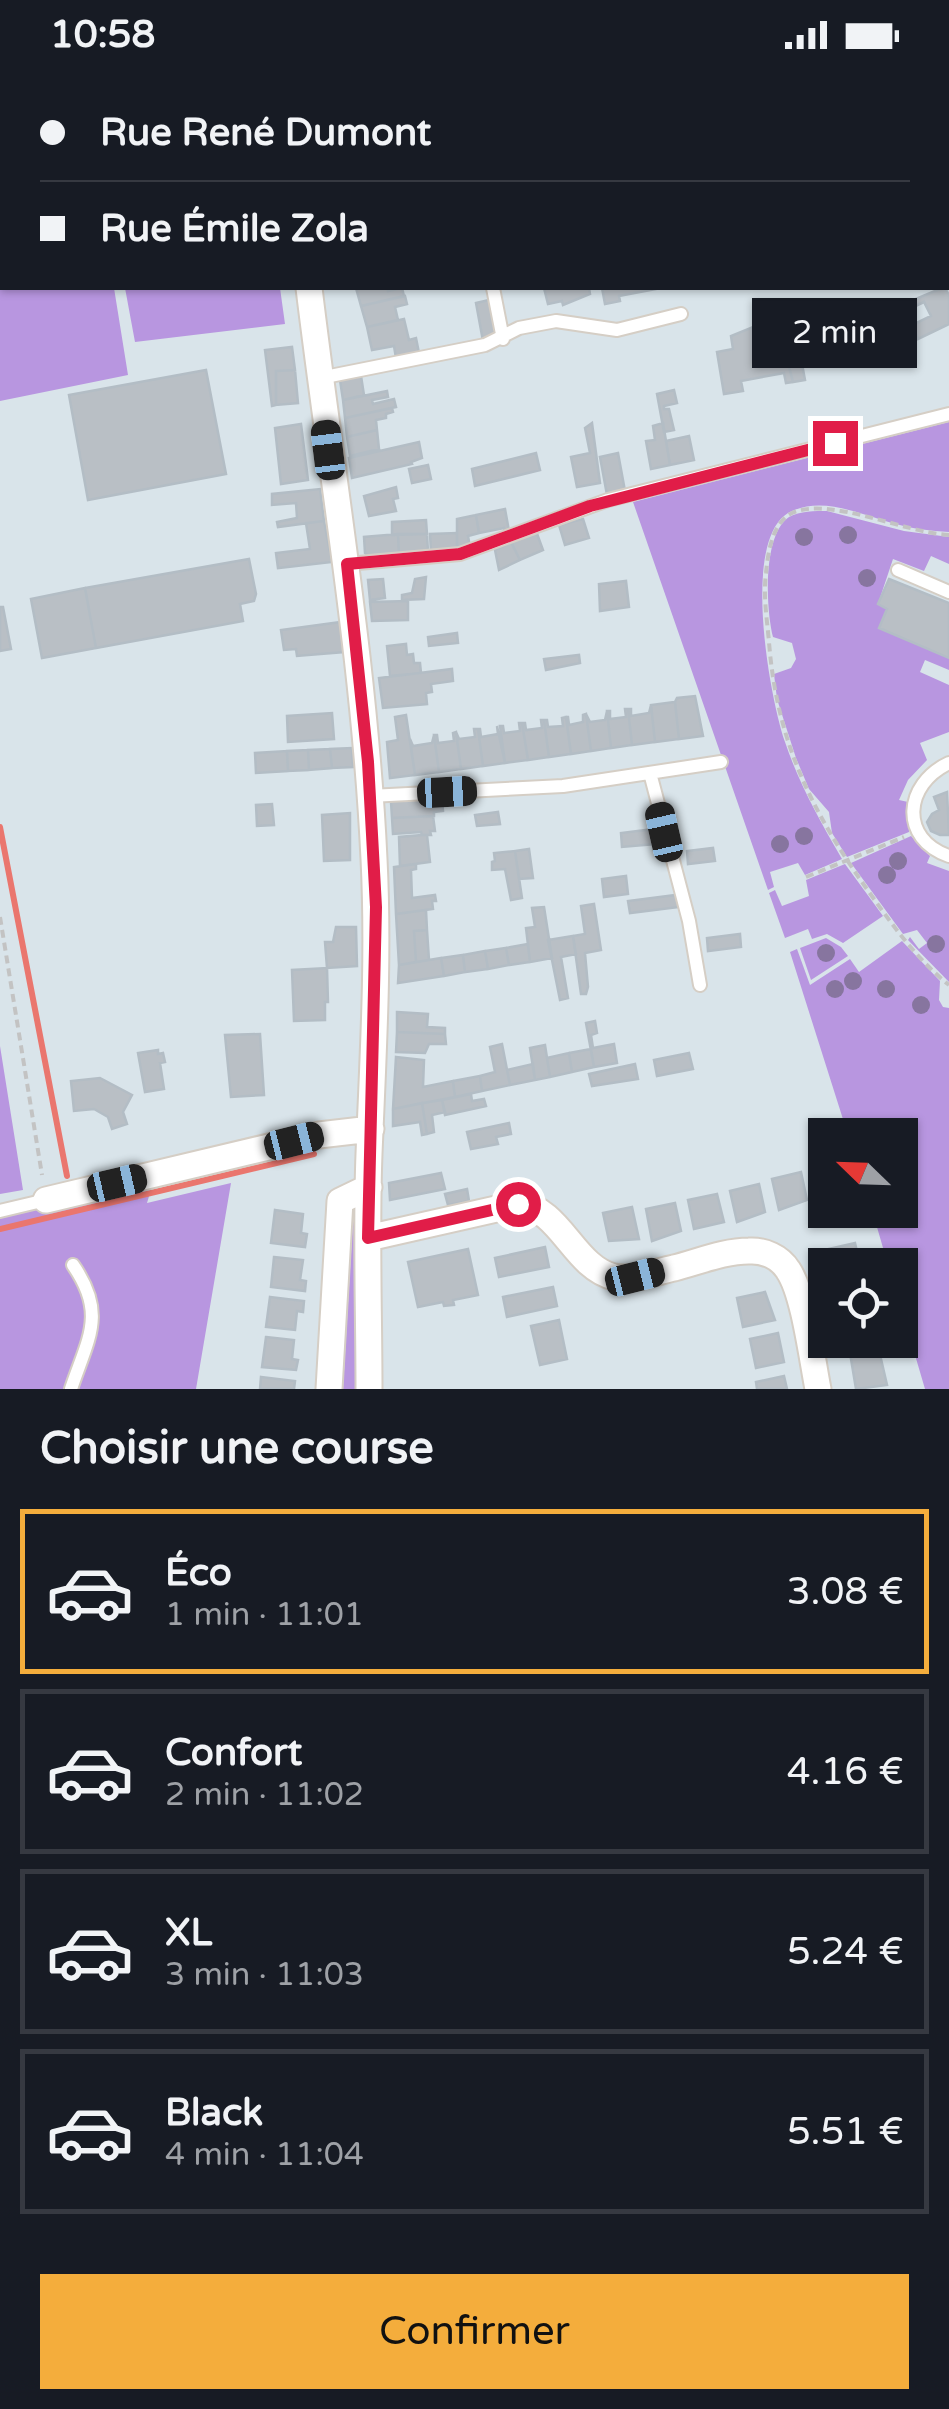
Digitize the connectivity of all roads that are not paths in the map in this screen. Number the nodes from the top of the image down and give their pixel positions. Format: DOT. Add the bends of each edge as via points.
graph roads {
  1 [pos="309,290"];
  2 [pos="493,290"];
  3 [pos="680,314"];
  4 [pos="503,338"];
  5 [pos="320,378"];
  6 [pos="949,414"];
  7 [pos="347,564"];
  8 [pos="898,570"];
  9 [pos="949,592"];
  10 [pos="721,762"];
  11 [pos="949,764"];
  12 [pos="650,773"];
  13 [pos="370,796"];
  14 [pos="949,856"];
  15 [pos="700,985"];
  16 [pos="371,1121"];
  17 [pos="369,1187"];
  18 [pos="46,1200"];
  19 [pos="0,1211"];
  20 [pos="368,1238"];
  21 [pos="72,1266"];
  22 [pos="71,1389"];
  23 [pos="329,1389"];
  24 [pos="369,1389"];
  25 [pos="818,1389"];
  1 -- 5 [label="street"];
  2 -- 4 [label="lane"];
  3 -- 4 [label="lane" via="617,330 556,320"];
  4 -- 5 [label="lane"];
  5 -- 7 [label="street"];
  6 -- 7 [label="lane" via="608,500 460,554"];
  7 -- 13 [label="street"];
  8 -- 9 [label="lane"];
  10 -- 12 [label="lane"];
  11 -- 14 [label="lane" via="926,778 913,814 927,845"];
  12 -- 13 [label="lane" via="563,786"];
  12 -- 15 [label="lane"];
  13 -- 16 [label="street" via="376,932"];
  16 -- 17 [label="street"];
  16 -- 18 [label="street"];
  17 -- 20 [label="street"];
  17 -- 23 [label="street" via="340,1201"];
  18 -- 19 [label="lane"];
  20 -- 24 [label="street"];
  20 -- 25 [label="street" via="527,1204 594,1267 614,1277 741,1252 771,1255 795,1285"];
  21 -- 22 [label="lane" via="86,1284 94,1313"];
}
